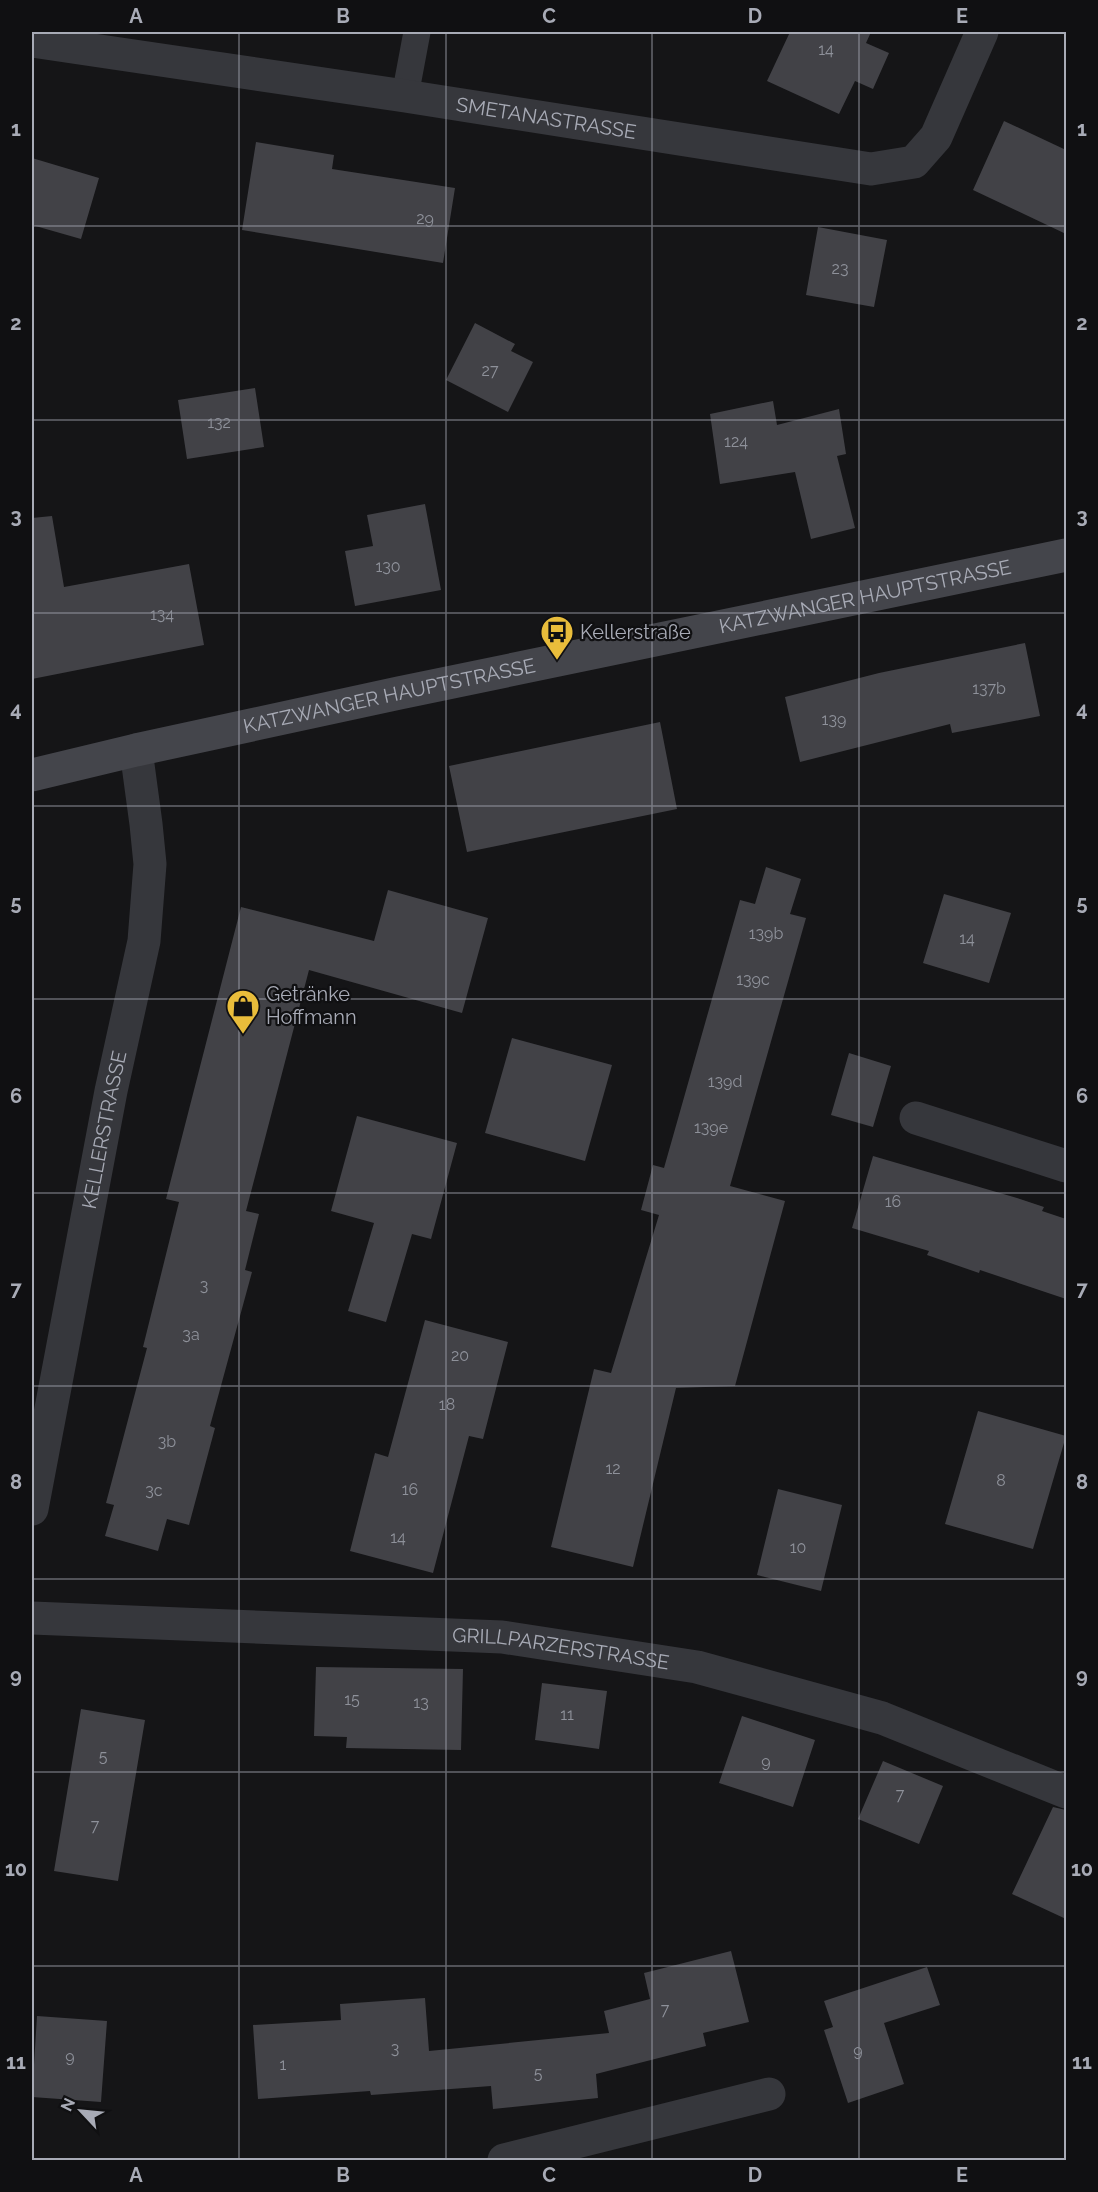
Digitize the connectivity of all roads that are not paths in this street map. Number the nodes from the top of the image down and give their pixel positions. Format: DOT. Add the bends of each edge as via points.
graph roads {
  1 [pos="417,32"];
  2 [pos="982,32"];
  3 [pos="32,41"];
  4 [pos="405,96"];
  5 [pos="1066,555"];
  6 [pos="136,750"];
  7 [pos="32,775"];
  8 [pos="916,1118"];
  9 [pos="1066,1166"];
  10 [pos="32,1509"];
  11 [pos="32,1618"];
  12 [pos="1066,1792"];
  13 [pos="769,2094"];
  14 [pos="504,2160"];
  1 -- 4 [label="lane"];
  2 -- 4 [label="street, SMETANASTRASSE" via="936,137 914,162 871,170"];
  3 -- 4 [label="street, SMETANASTRASSE"];
  5 -- 6 [label="main road, KATZWANGER HAUPTSTRASSE"];
  6 -- 7 [label="main road, KATZWANGER HAUPTSTRASSE"];
  6 -- 10 [label="street, KELLERSTRASSE" via="150,864 144,941 111,1091"];
  8 -- 9 [label="street"];
  11 -- 12 [label="street, GRILLPARZERSTRASSE" via="502,1637 697,1667 882,1718"];
  13 -- 14 [label="street"];
}
